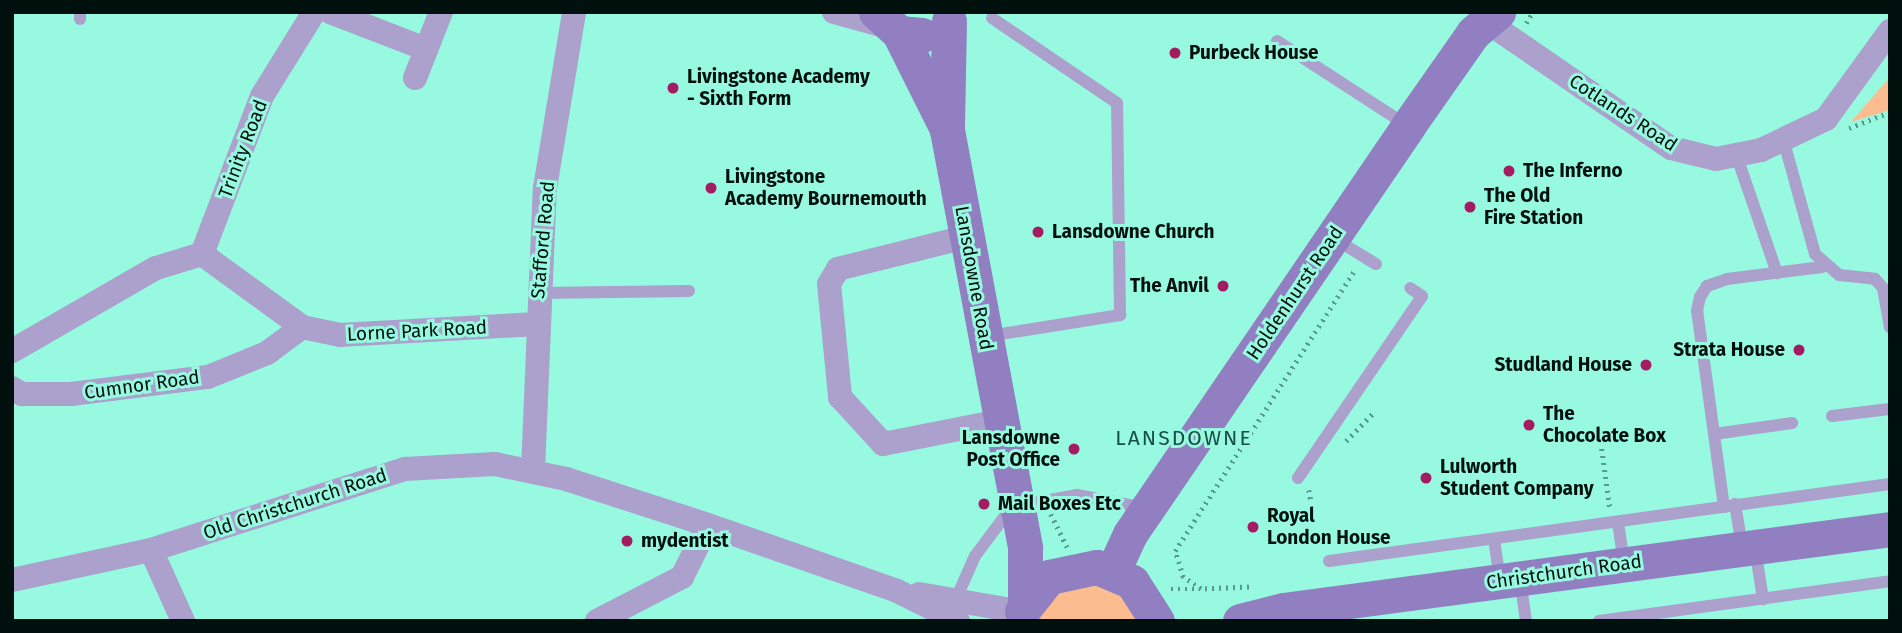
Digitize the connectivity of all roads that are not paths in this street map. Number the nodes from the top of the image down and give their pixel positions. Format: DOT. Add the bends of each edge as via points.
graph roads {
  1 [pos="314,12"];
  2 [pos="330,12"];
  3 [pos="441,12"];
  4 [pos="574,12"];
  5 [pos="834,12"];
  6 [pos="1492,15"];
  7 [pos="952,17"];
  8 [pos="992,18"];
  9 [pos="888,24"];
  10 [pos="1889,35"];
  11 [pos="1277,41"];
  12 [pos="426,49"];
  13 [pos="415,78"];
  14 [pos="1408,126"];
  15 [pos="947,130"];
  16 [pos="1784,142"];
  17 [pos="1737,157"];
  18 [pos="966,237"];
  19 [pos="1332,237"];
  20 [pos="202,254"];
  21 [pos="1376,264"];
  22 [pos="1822,267"];
  23 [pos="1777,273"];
  24 [pos="1410,288"];
  25 [pos="689,291"];
  26 [pos="538,293"];
  27 [pos="534,324"];
  28 [pos="302,327"];
  29 [pos="1890,327"];
  30 [pos="984,336"];
  31 [pos="12,351"];
  32 [pos="12,388"];
  33 [pos="1890,409"];
  34 [pos="1832,416"];
  35 [pos="1792,423"];
  36 [pos="1001,424"];
  37 [pos="1714,434"];
  38 [pos="533,470"];
  39 [pos="1298,478"];
  40 [pos="1890,484"];
  41 [pos="1024,505"];
  42 [pos="1730,505"];
  43 [pos="1148,509"];
  44 [pos="1615,522"];
  45 [pos="708,525"];
  46 [pos="1890,529"];
  47 [pos="1494,539"];
  48 [pos="1749,548"];
  49 [pos="151,550"];
  50 [pos="1329,561"];
  51 [pos="1624,564"];
  52 [pos="1065,570"];
  53 [pos="1113,571"];
  54 [pos="12,580"];
  55 [pos="1510,580"];
  56 [pos="1890,581"];
  57 [pos="1763,598"];
  58 [pos="1165,609"];
  59 [pos="957,610"];
  60 [pos="1022,612"];
  61 [pos="183,621"];
  62 [pos="597,621"];
  63 [pos="1240,621"];
  64 [pos="1526,621"];
  65 [pos="1599,621"];
  1 -- 20 [label="street, Trinity Road" via="262,96"];
  2 -- 12 [label="street"];
  3 -- 12 [label="street"];
  4 -- 26 [label="street, Stafford Road" via="545,188"];
  5 -- 9 [label="street"];
  6 -- 14 [label="main road, Holdenhurst Road"];
  6 -- 17 [label="street, Cotlands Road" via="1671,148 1696,157"];
  7 -- 9 [label="main road" via="926,35"];
  7 -- 15 [label="main road, Lansdowne Road"];
  8 -- 30 [label="lane" via="1117,103 1120,315"];
  9 -- 15 [label="main road, Lansdowne Road"];
  10 -- 16 [label="street, Cotlands Road" via="1825,119"];
  11 -- 14 [label="lane"];
  12 -- 13 [label="street"];
  14 -- 19 [label="main road, Holdenhurst Road"];
  15 -- 18 [label="main road, Lansdowne Road"];
  16 -- 17 [label="street, Cotlands Road"];
  16 -- 22 [label="lane"];
  17 -- 23 [label="lane"];
  18 -- 30 [label="main road, Lansdowne Road"];
  18 -- 36 [label="street" via="838,269 829,284 840,397 883,444"];
  19 -- 21 [label="lane"];
  19 -- 43 [label="main road, Holdenhurst Road"];
  20 -- 28 [label="street, Lorne Park Road"];
  20 -- 31 [label="street" via="156,268"];
  22 -- 23 [label="lane"];
  22 -- 29 [label="lane" via="1875,279 1883,288"];
  23 -- 37 [label="lane" via="1717,282 1700,297"];
  24 -- 39 [label="lane" via="1422,296"];
  25 -- 26 [label="lane"];
  26 -- 27 [label="street, Stafford Road"];
  27 -- 28 [label="street, Lorne Park Road" via="340,335"];
  27 -- 38 [label="street, Stafford Road"];
  28 -- 32 [label="street, Cumnor Road" via="267,354 208,377 71,394 22,394"];
  30 -- 36 [label="main road, Lansdowne Road"];
  33 -- 34 [label="lane"];
  35 -- 37 [label="lane"];
  36 -- 41 [label="main road, Lansdowne Road"];
  37 -- 42 [label="lane"];
  38 -- 45 [label="street, Old Christchurch Road"];
  38 -- 49 [label="street, Old Christchurch Road" via="454,462 405,469"];
  40 -- 42 [label="lane"];
  41 -- 43 [label="lane" via="1077,495"];
  41 -- 52 [label="main road, Lansdowne Road"];
  41 -- 59 [label="lane" via="1006,510 975,556"];
  41 -- 60 [label="main road, Lansdowne Road" via="1028,572"];
  42 -- 44 [label="lane"];
  42 -- 48 [label="lane"];
  43 -- 53 [label="main road, Holdenhurst Road"];
  44 -- 47 [label="lane"];
  44 -- 51 [label="lane"];
  45 -- 59 [label="street, Old Christchurch Road"];
  45 -- 62 [label="street" via="682,577"];
  46 -- 48 [label="main road, Christchurch Road"];
  47 -- 50 [label="lane"];
  47 -- 55 [label="lane"];
  48 -- 51 [label="main road, Christchurch Road"];
  48 -- 57 [label="lane"];
  49 -- 54 [label="street, Old Christchurch Road"];
  49 -- 61 [label="street"];
  51 -- 55 [label="main road, Christchurch Road"];
  52 -- 53 [label="main road"];
  52 -- 60 [label="main road"];
  53 -- 58 [label="main road"];
  55 -- 63 [label="main road, Christchurch Road"];
  55 -- 64 [label="lane"];
  56 -- 57 [label="lane"];
  57 -- 65 [label="lane"];
  59 -- 60 [label="street, Old Christchurch Road"];
}
